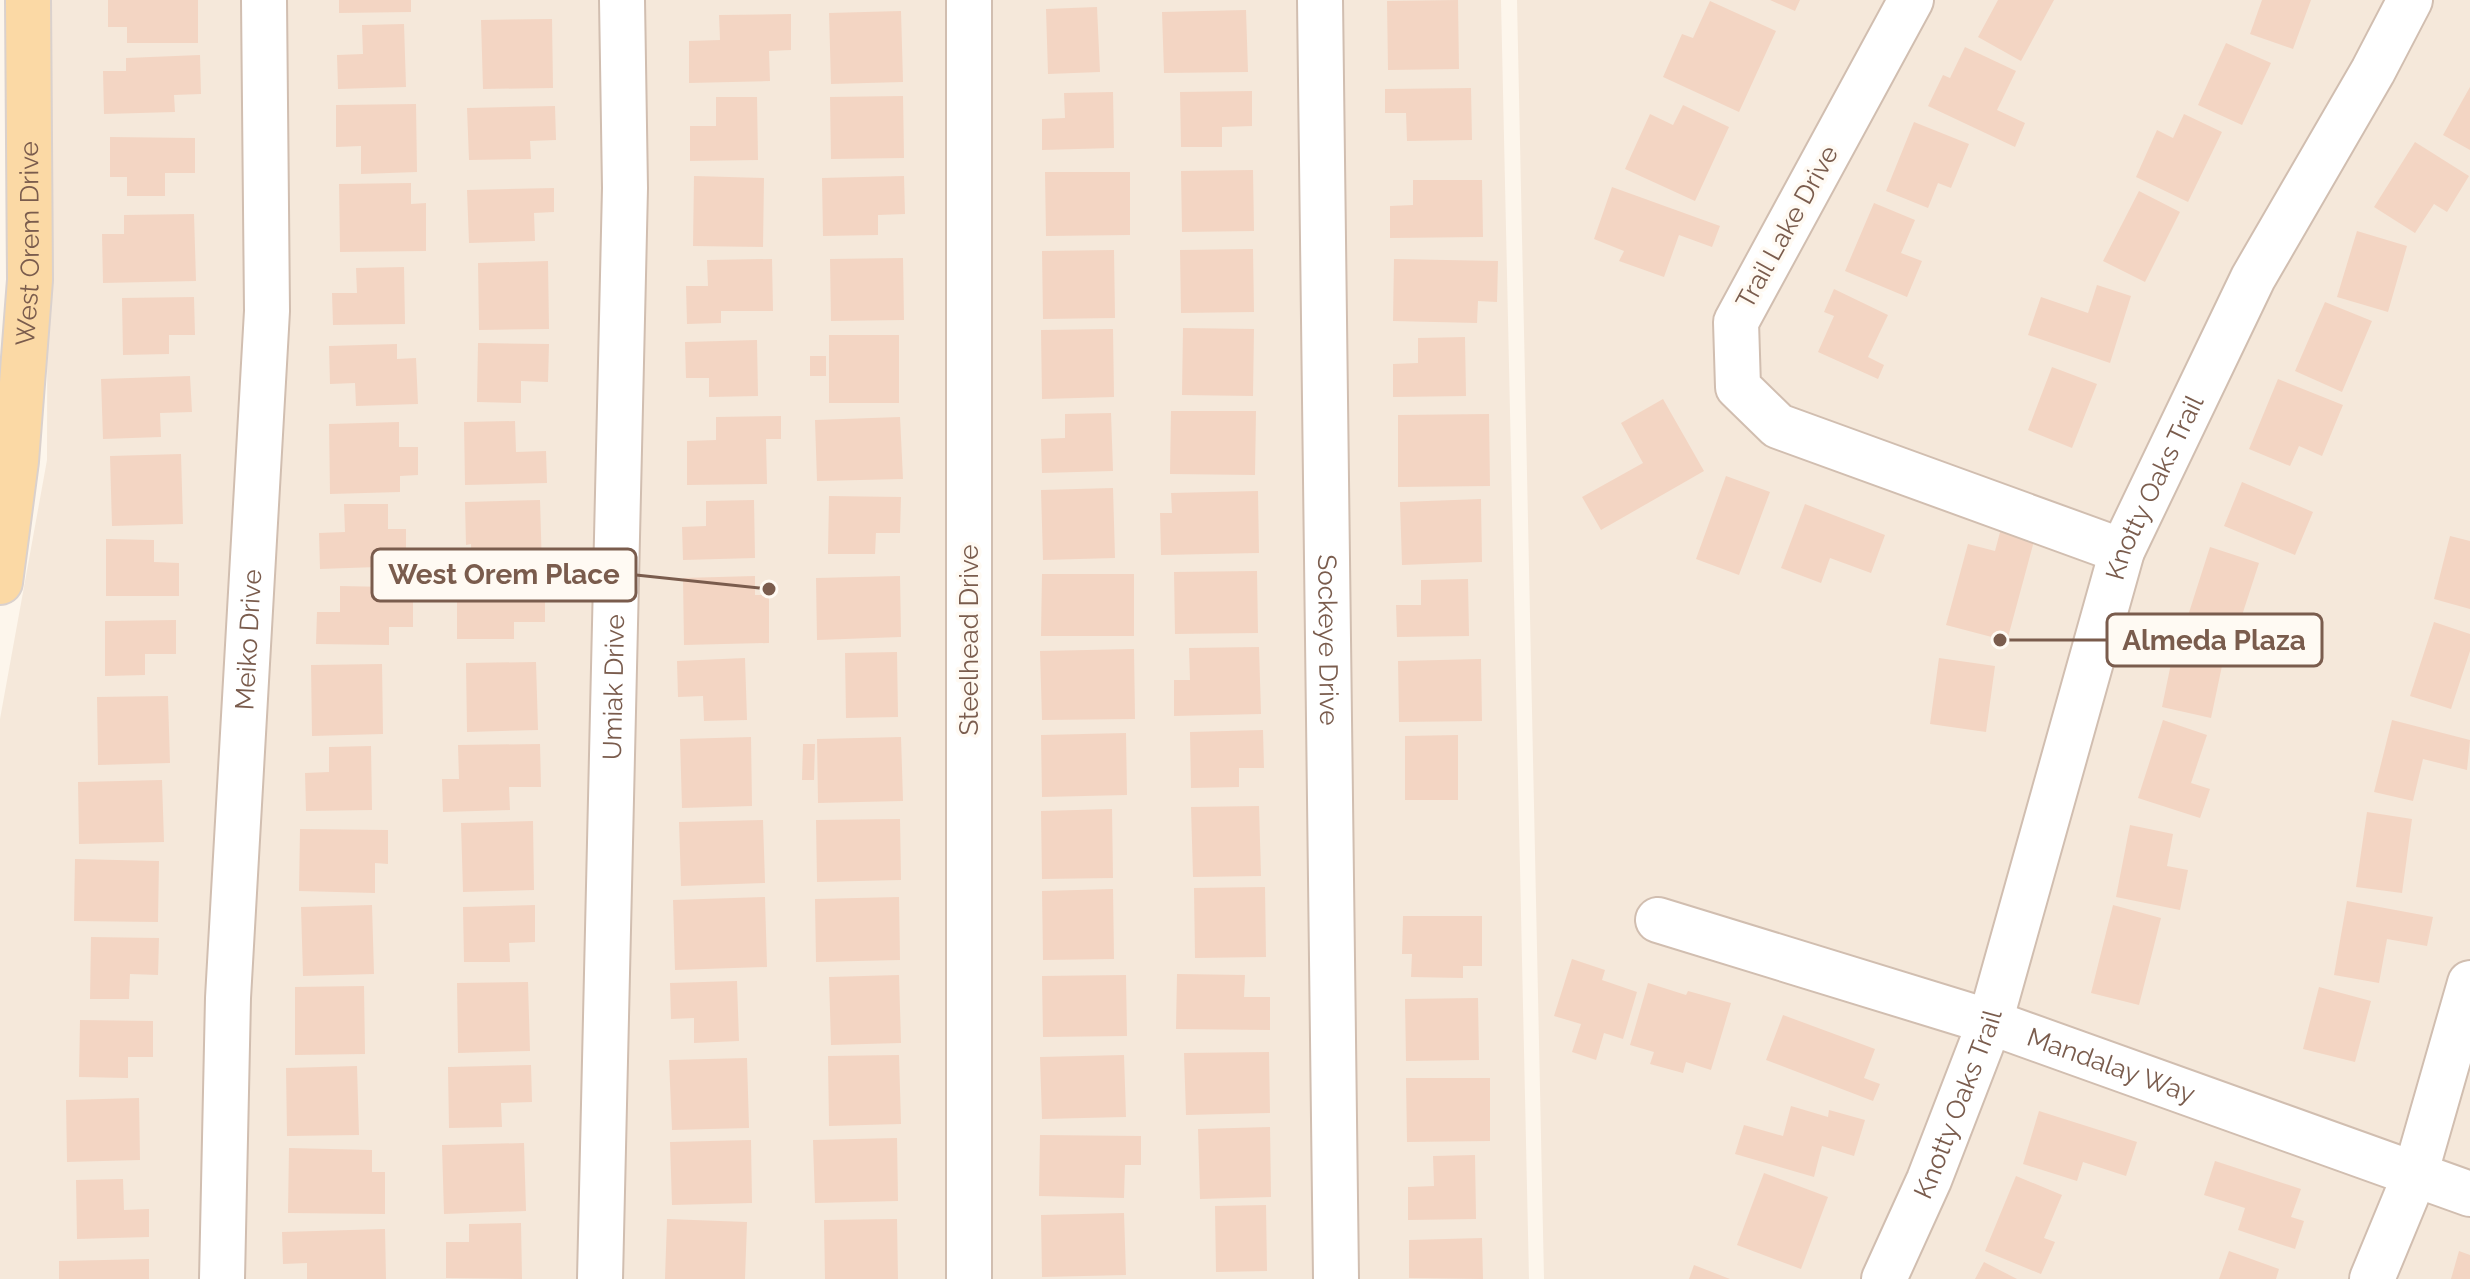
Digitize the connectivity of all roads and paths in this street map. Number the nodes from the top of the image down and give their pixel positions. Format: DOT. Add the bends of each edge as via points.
graph roads {
  1 [pos="28,0"];
  2 [pos="264,0"];
  3 [pos="622,0"];
  4 [pos="969,0"];
  5 [pos="1320,0"];
  6 [pos="1911,0"];
  7 [pos="2410,0"];
  8 [pos="2122,551"];
  9 [pos="0,582"];
  10 [pos="1658,920"];
  11 [pos="2470,983"];
  12 [pos="1990,1022"];
  13 [pos="2415,1175"];
  14 [pos="2470,1194"];
  15 [pos="222,1279"];
  16 [pos="600,1279"];
  17 [pos="969,1279"];
  18 [pos="1336,1279"];
  19 [pos="1884,1279"];
  20 [pos="2372,1279"];
  1 -- 9 [label="main road, West Orem Drive" via="30,280"];
  2 -- 15 [label="street, Meiko Drive" via="267,311 228,998"];
  3 -- 16 [label="street, Umiak Drive" via="625,204"];
  4 -- 17 [label="street, Steelhead Drive"];
  5 -- 18 [label="street, Sockeye Drive"];
  6 -- 8 [label="street, Trail Lake Drive" via="1736,322 1738,387 1778,426"];
  7 -- 8 [label="street, Knotty Oaks Trail" via="2253,278"];
  8 -- 12 [label="street, Knotty Oaks Trail"];
  10 -- 12 [label="street, Mandalay Way"];
  11 -- 13 [label="street"];
  12 -- 13 [label="street, Mandalay Way"];
  12 -- 19 [label="street, Knotty Oaks Trail"];
  13 -- 14 [label="street, Mandalay Way"];
  13 -- 20 [label="street"];
}
